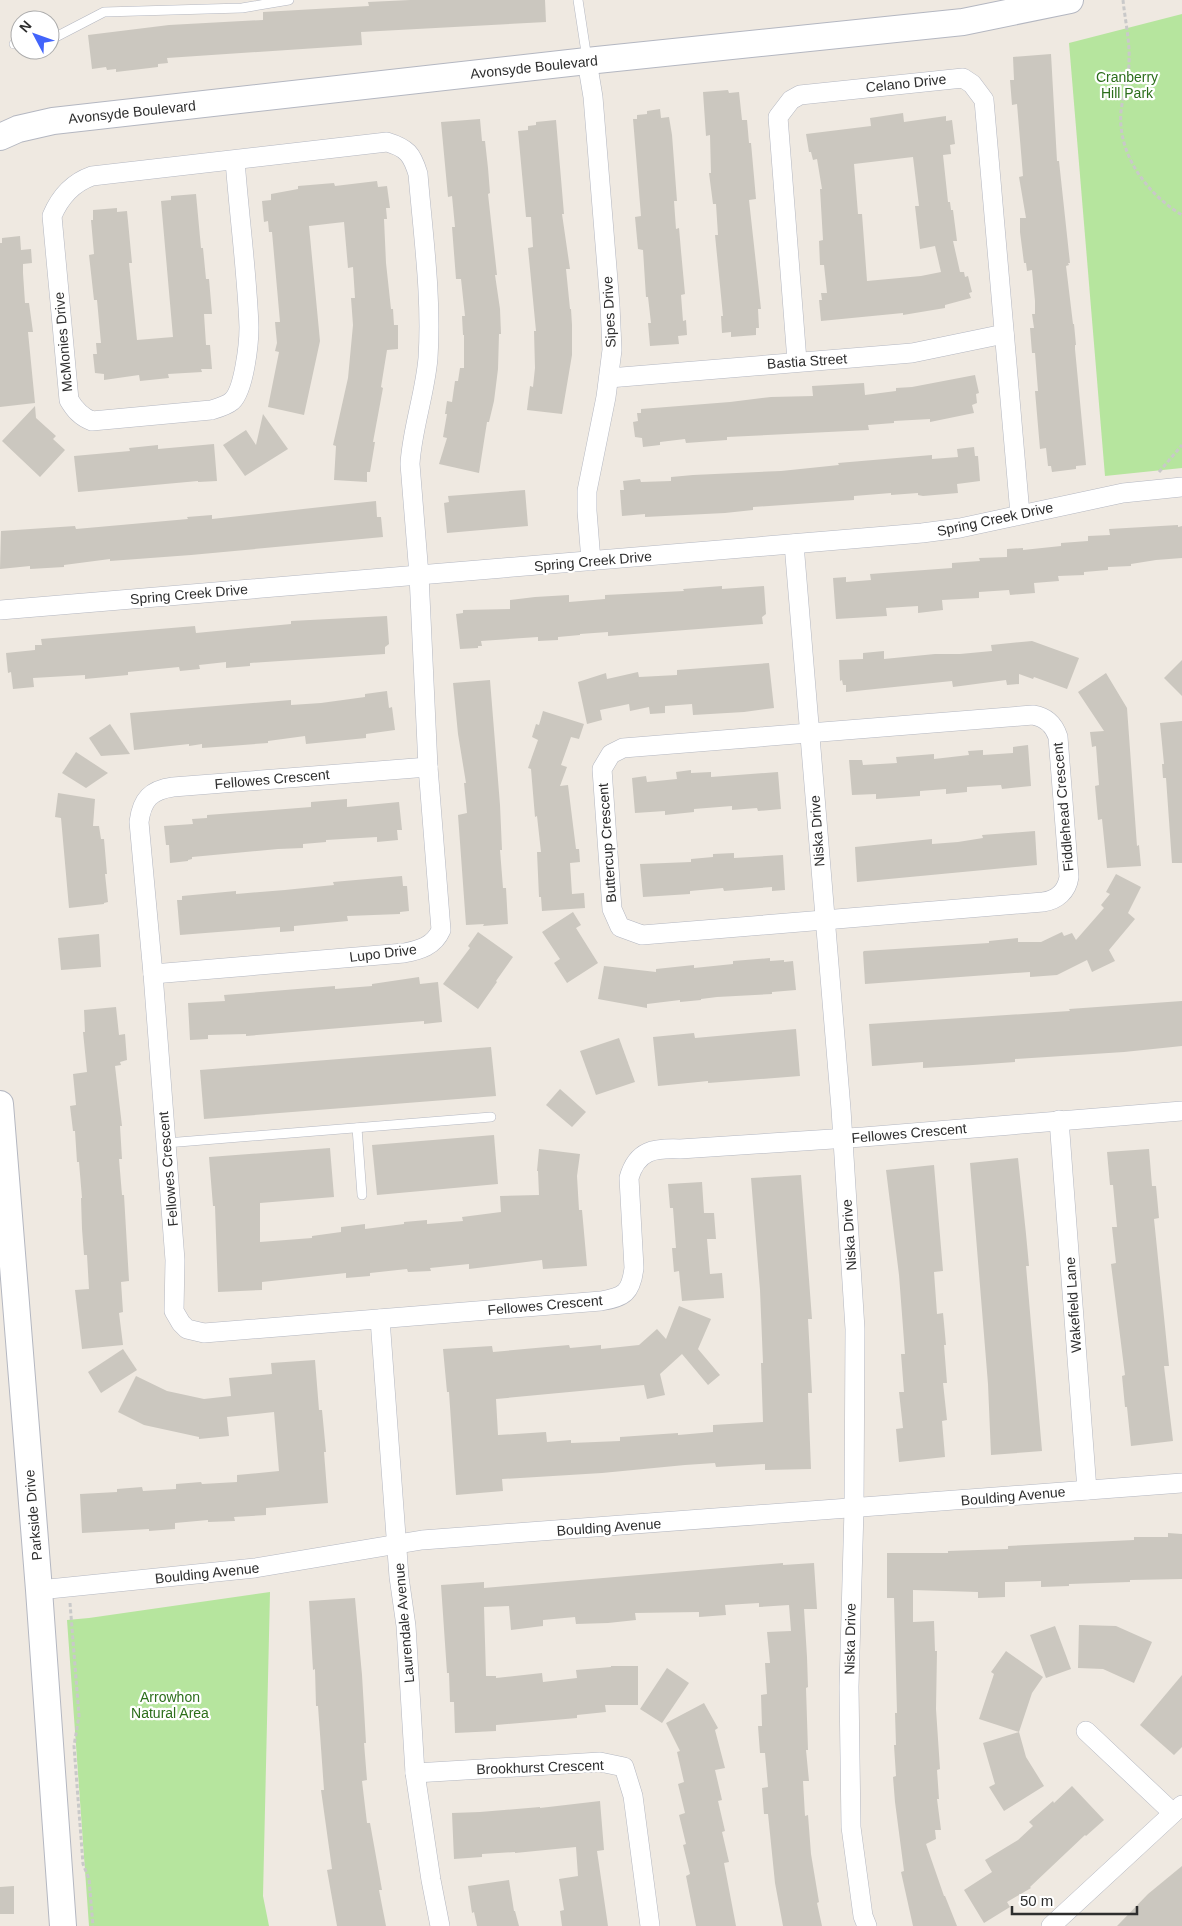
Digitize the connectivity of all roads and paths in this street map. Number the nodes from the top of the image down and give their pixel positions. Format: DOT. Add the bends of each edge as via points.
graph roads {
  1 [pos="289,0"];
  2 [pos="578,0"];
  3 [pos="1070,0"];
  4 [pos="1123,0"];
  5 [pos="60,35"];
  6 [pos="587,61"];
  7 [pos="0,137"];
  8 [pos="235,160"];
  9 [pos="1182,215"];
  10 [pos="1004,334"];
  11 [pos="797,361"];
  12 [pos="609,378"];
  13 [pos="1182,445"];
  14 [pos="1159,472"];
  15 [pos="1182,487"];
  16 [pos="1020,514"];
  17 [pos="794,544"];
  18 [pos="591,561"];
  19 [pos="419,574"];
  20 [pos="0,610"];
  21 [pos="810,733"];
  22 [pos="428,767"];
  23 [pos="824,920"];
  24 [pos="153,974"];
  25 [pos="0,1104"];
  26 [pos="1182,1111"];
  27 [pos="491,1117"];
  28 [pos="1059,1120"];
  29 [pos="357,1128"];
  30 [pos="842,1138"];
  31 [pos="166,1143"];
  32 [pos="362,1195"];
  33 [pos="380,1319"];
  34 [pos="1182,1483"];
  35 [pos="1088,1490"];
  36 [pos="854,1509"];
  37 [pos="397,1545"];
  38 [pos="69,1587"];
  39 [pos="39,1590"];
  40 [pos="1086,1731"];
  41 [pos="415,1773"];
  42 [pos="1178,1809"];
  43 [pos="63,1926"];
  44 [pos="93,1926"];
  45 [pos="440,1926"];
  46 [pos="650,1926"];
  47 [pos="867,1926"];
  48 [pos="1051,1926"];
  1 -- 5 [label="lane" via="242,8 104,12"];
  2 -- 6 [label="lane"];
  3 -- 6 [label="main road, Avonsyde Boulevard" via="964,22"];
  4 -- 9 [label="path" via="1130,62 1121,113 1125,147 1141,179 1166,206"];
  6 -- 7 [label="main road, Avonsyde Boulevard" via="53,121"];
  6 -- 12 [label="street, Sipes Drive" via="593,98 609,296 612,350"];
  8 -- 8 [label="street, McMonies Drive" via="249,328 238,391 232,401 211,410 92,421 84,418 69,400 67,388 52,216 57,204 80,180 92,176"];
  8 -- 19 [label="street, McMonies Drive" via="387,142 407,150 414,161 418,174 429,330 424,386 410,464"];
  10 -- 11 [label="street, Bastia Street" via="912,353"];
  10 -- 11 [label="street, Celano Drive" via="984,100 972,84 956,78 800,95 791,100 778,117"];
  10 -- 16 [label="street, Celano Drive"];
  11 -- 12 [label="street, Bastia Street"];
  12 -- 18 [label="street, Sipes Drive" via="588,491"];
  13 -- 14 [label="path"];
  15 -- 16 [label="street, Spring Creek Drive" via="1123,493"];
  16 -- 17 [label="street, Spring Creek Drive" via="942,531"];
  17 -- 18 [label="street, Spring Creek Drive"];
  17 -- 21 [label="street, Niska Drive"];
  18 -- 19 [label="street, Spring Creek Drive"];
  19 -- 20 [label="street, Spring Creek Drive"];
  19 -- 22 [label="street, Lupo Drive"];
  21 -- 23 [label="street, Niska Drive"];
  21 -- 23 [label="street, Buttercup Crescent" via="623,748 611,754 602,769 612,909 620,927 642,935"];
  21 -- 23 [label="street, Fiddlehead Crescent" via="1028,715 1041,717 1051,724 1058,737 1069,877 1060,895 1048,901"];
  22 -- 24 [label="street, Lupo Drive" via="441,930 428,946 404,953"];
  22 -- 24 [label="street, Fellowes Crescent" via="173,787 160,789 150,796 140,813 139,822"];
  23 -- 30 [label="street, Niska Drive"];
  24 -- 31 [label="street, Fellowes Crescent"];
  25 -- 39 [label="main road, Parkside Drive"];
  26 -- 28 [label="street, Fellowes Crescent"];
  27 -- 29 [label="lane"];
  28 -- 30 [label="street, Fellowes Crescent"];
  28 -- 35 [label="street, Wakefield Lane"];
  29 -- 31 [label="lane"];
  29 -- 32 [label="lane"];
  30 -- 33 [label="street, Fellowes Crescent" via="663,1148 639,1157 629,1178 633,1280 618,1298"];
  30 -- 36 [label="street, Niska Drive" via="855,1329"];
  31 -- 33 [label="street, Fellowes Crescent" via="175,1260 174,1311 187,1329 204,1333"];
  33 -- 37 [label="street, Laurendale Avenue"];
  34 -- 35 [label="street, Boulding Avenue"];
  35 -- 36 [label="street, Boulding Avenue"];
  36 -- 37 [label="street, Boulding Avenue" via="422,1540"];
  36 -- 47 [label="street, Niska Drive" via="849,1687 851,1827"];
  37 -- 38 [label="street, Boulding Avenue" via="255,1568"];
  37 -- 41 [label="street, Laurendale Avenue" via="406,1626"];
  38 -- 39 [label="street, Boulding Avenue"];
  38 -- 44 [label="path" via="79,1723 74,1746 83,1864 89,1879"];
  39 -- 43 [label="main road, Parkside Drive"];
  40 -- 42 [label="street"];
  41 -- 45 [label="street, Laurendale Avenue"];
  41 -- 46 [label="street, Brookhurst Crescent" via="600,1762 624,1767 633,1796"];
  42 -- 48 [label="street"];
}
